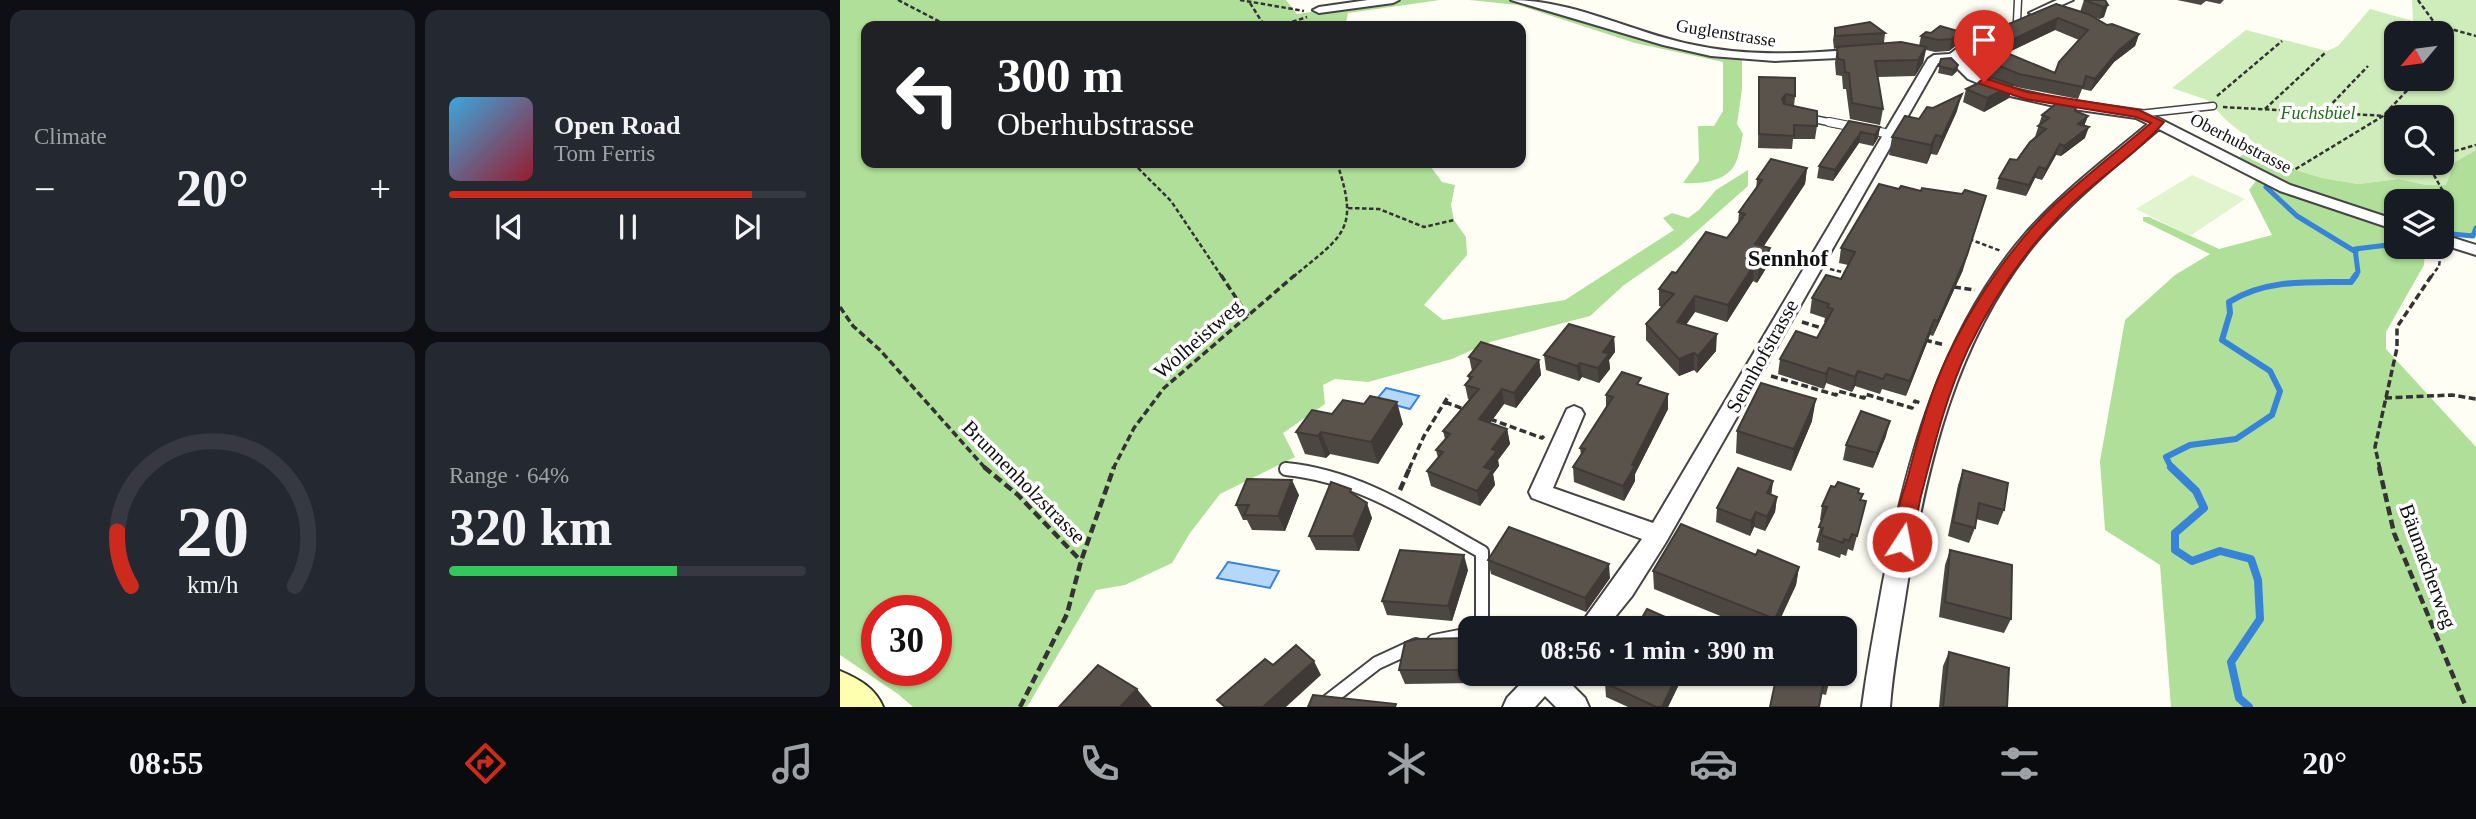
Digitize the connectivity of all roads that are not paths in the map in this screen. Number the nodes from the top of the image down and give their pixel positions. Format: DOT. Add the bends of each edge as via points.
graph roads {
  1 [pos="1393,0"];
  2 [pos="1517,0"];
  3 [pos="2018,0"];
  4 [pos="2060,6"];
  5 [pos="1319,10"];
  6 [pos="2017,21"];
  7 [pos="1881,53"];
  8 [pos="1919,55"];
  9 [pos="1953,58"];
  10 [pos="1934,59"];
  11 [pos="2213,106"];
  12 [pos="2139,114"];
  13 [pos="1800,116"];
  14 [pos="2159,122"];
  15 [pos="1890,134"];
  16 [pos="2384,221"];
  17 [pos="2454,244"];
  18 [pos="2476,250"];
  19 [pos="1570,423"];
  20 [pos="1286,469"];
  21 [pos="1658,535"];
  22 [pos="1482,616"];
  23 [pos="1601,616"];
  24 [pos="1458,636"];
  25 [pos="1535,686"];
  26 [pos="1555,686"];
  27 [pos="840,690"];
  28 [pos="863,707"];
  29 [pos="1320,707"];
  30 [pos="1517,707"];
  31 [pos="1575,707"];
  32 [pos="1876,707"];
  1 -- 5 [label="street"];
  2 -- 7 [label="street, Guglenstrasse" via="1688,48 1742,57 1783,60"];
  3 -- 6 [label="lane"];
  4 -- 6 [label="street"];
  6 -- 9 [label="street"];
  8 -- 10 [label="street"];
  9 -- 10 [label="street"];
  9 -- 12 [label="street, Oberhubstrasse" via="1973,76 2011,92"];
  10 -- 15 [label="street, Sennhofstrasse"];
  11 -- 12 [label="lane"];
  12 -- 14 [label="street, Oberhubstrasse"];
  13 -- 15 [label="lane"];
  14 -- 16 [label="street, Oberhubstrasse" via="2285,188"];
  14 -- 32 [label="street" via="2057,210 2016,256 1960,350 1936,407 1906,517"];
  15 -- 21 [label="street, Sennhofstrasse"];
  17 -- 18 [label="street"];
  19 -- 21 [label="street" via="1540,492"];
  20 -- 22 [label="lane" via="1346,479 1482,552"];
  21 -- 23 [label="street, Sennhofstrasse"];
  24 -- 29 [label="lane" via="1391,654"];
  25 -- 30 [label="street"];
  26 -- 31 [label="street"];
  27 -- 28 [label="main road"];
}
